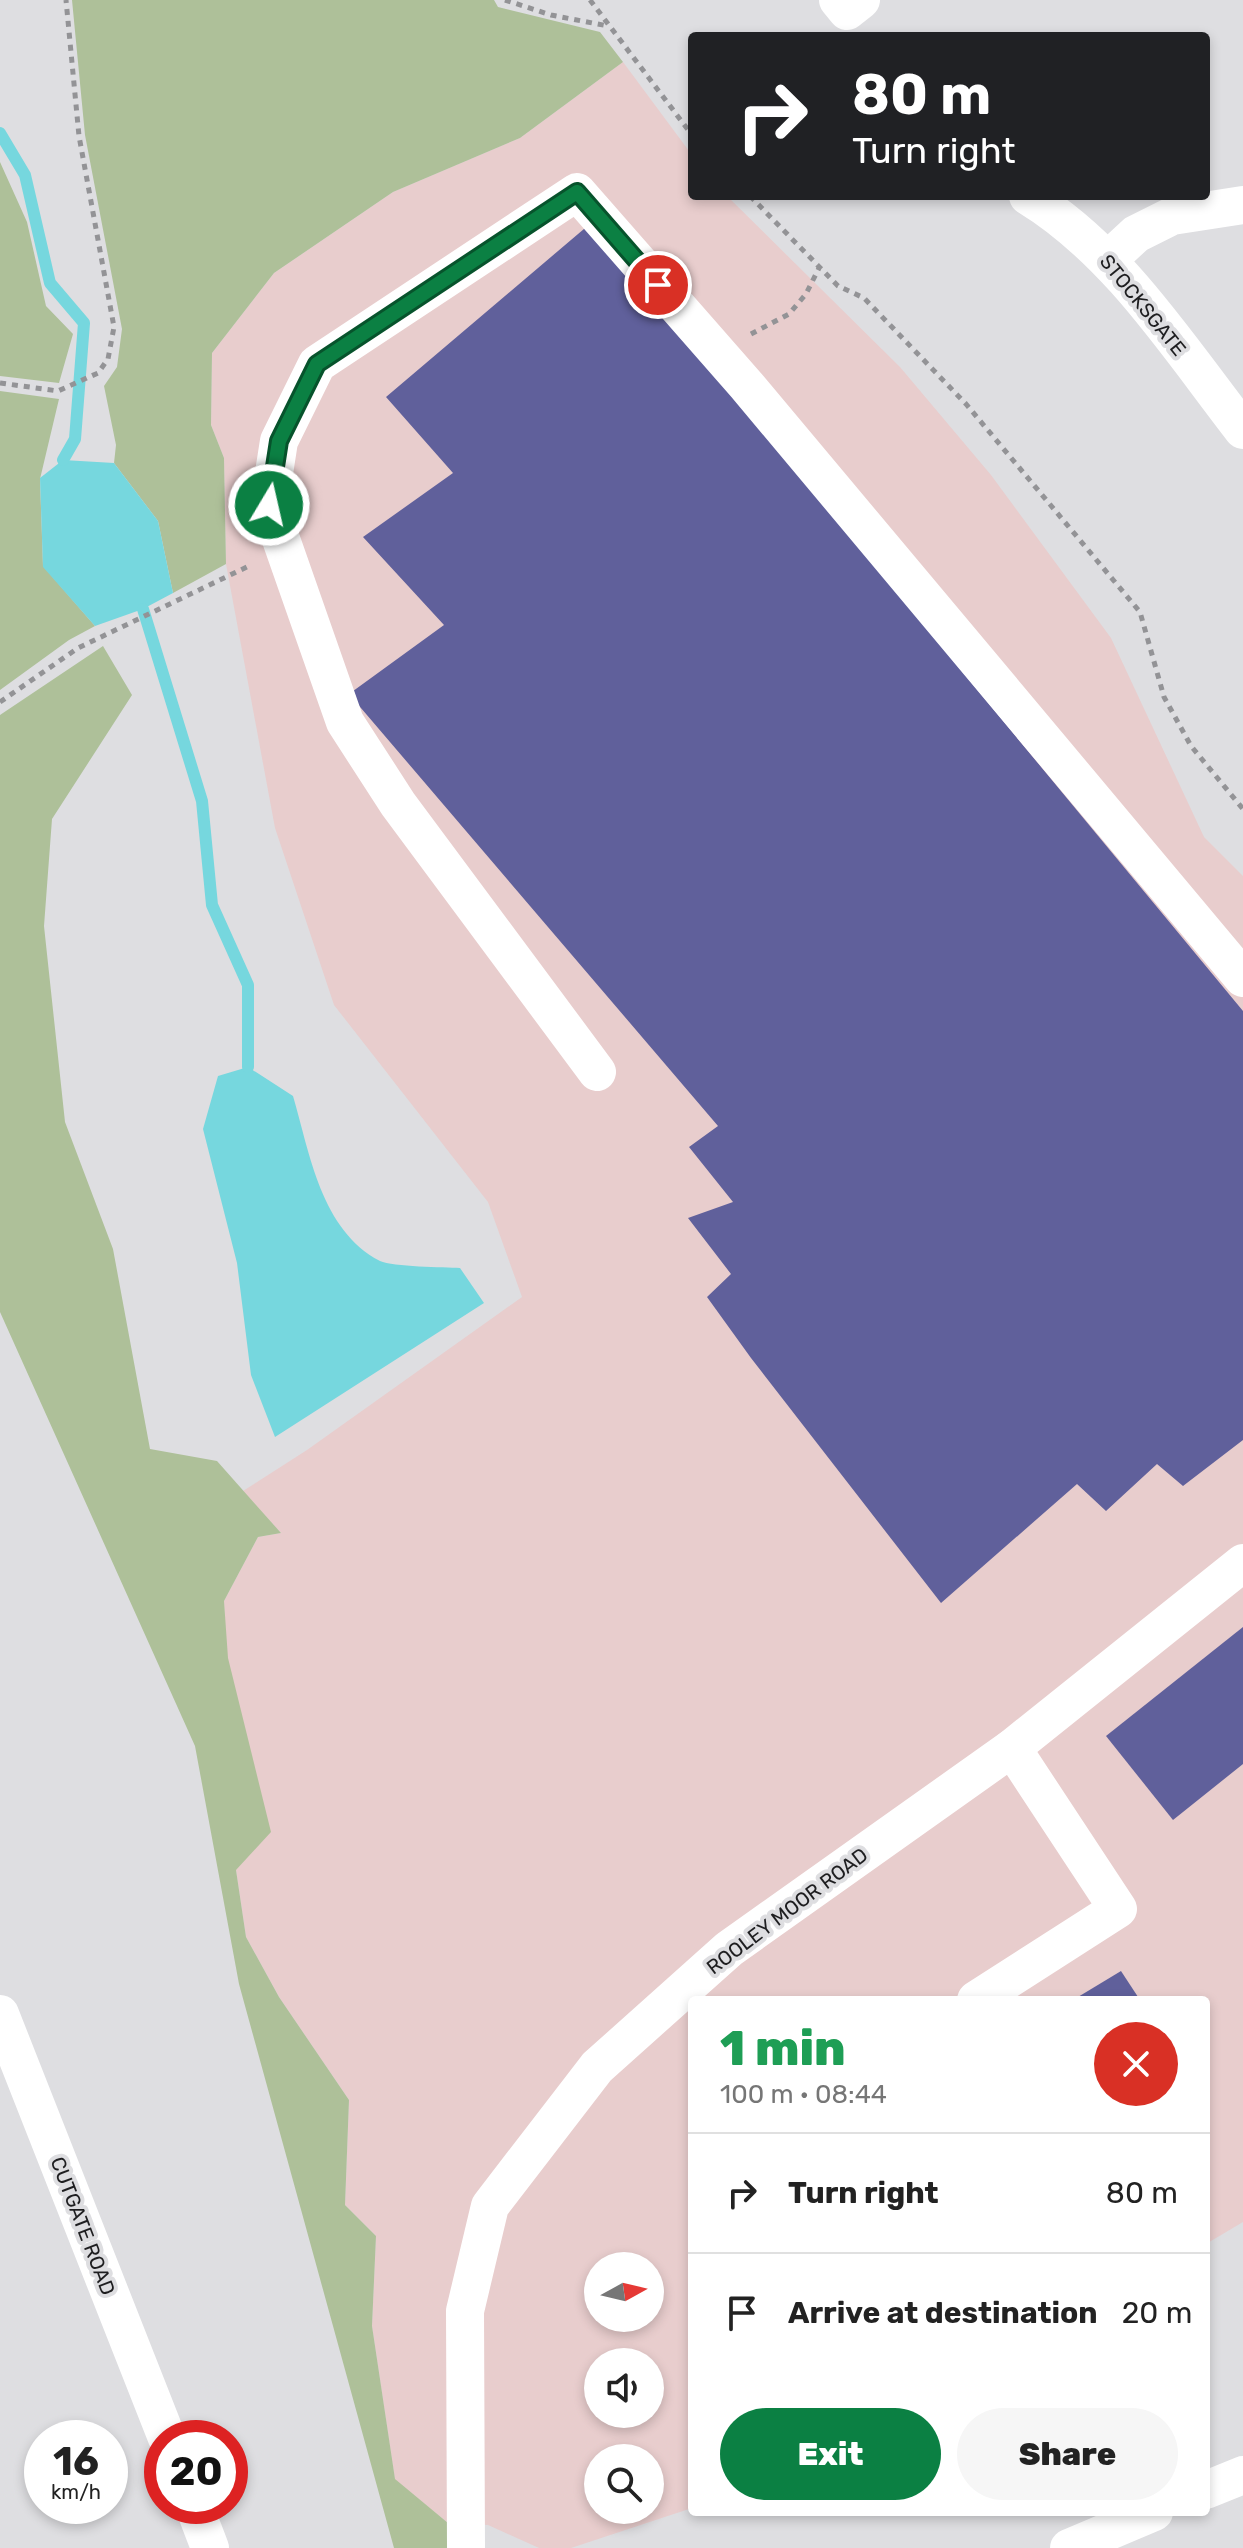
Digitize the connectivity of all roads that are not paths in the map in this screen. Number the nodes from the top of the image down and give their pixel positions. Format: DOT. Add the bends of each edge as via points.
graph roads {
  1 [pos="1035,200"];
  2 [pos="1243,205"];
  3 [pos="1109,259"];
  4 [pos="1243,430"];
  5 [pos="1243,978"];
  6 [pos="597,1072"];
  7 [pos="1243,1563"];
  8 [pos="1012,1748"];
  9 [pos="982,1996"];
  10 [pos="0,2014"];
  11 [pos="160,2420"];
  12 [pos="1243,2475"];
  13 [pos="1210,2488"];
  14 [pos="1145,2516"];
  15 [pos="201,2524"];
  16 [pos="210,2548"];
  17 [pos="466,2548"];
  18 [pos="1069,2548"];
  1 -- 3 [label="street, STOCKSGATE"];
  2 -- 3 [label="street" via="1172,216 1136,234"];
  3 -- 4 [label="street, STOCKSGATE"];
  5 -- 6 [label="street" via="577,192 317,364 279,441 269,505 345,722 398,804"];
  7 -- 8 [label="street, ROOLEY MOOR ROAD"];
  8 -- 9 [label="street" via="1118,1909"];
  8 -- 17 [label="street, ROOLEY MOOR ROAD" via="729,1949 597,2067 490,2206 465,2311"];
  10 -- 11 [label="street, CUTGATE ROAD"];
  12 -- 13 [label="street"];
  14 -- 18 [label="street"];
  15 -- 16 [label="street"];
}
